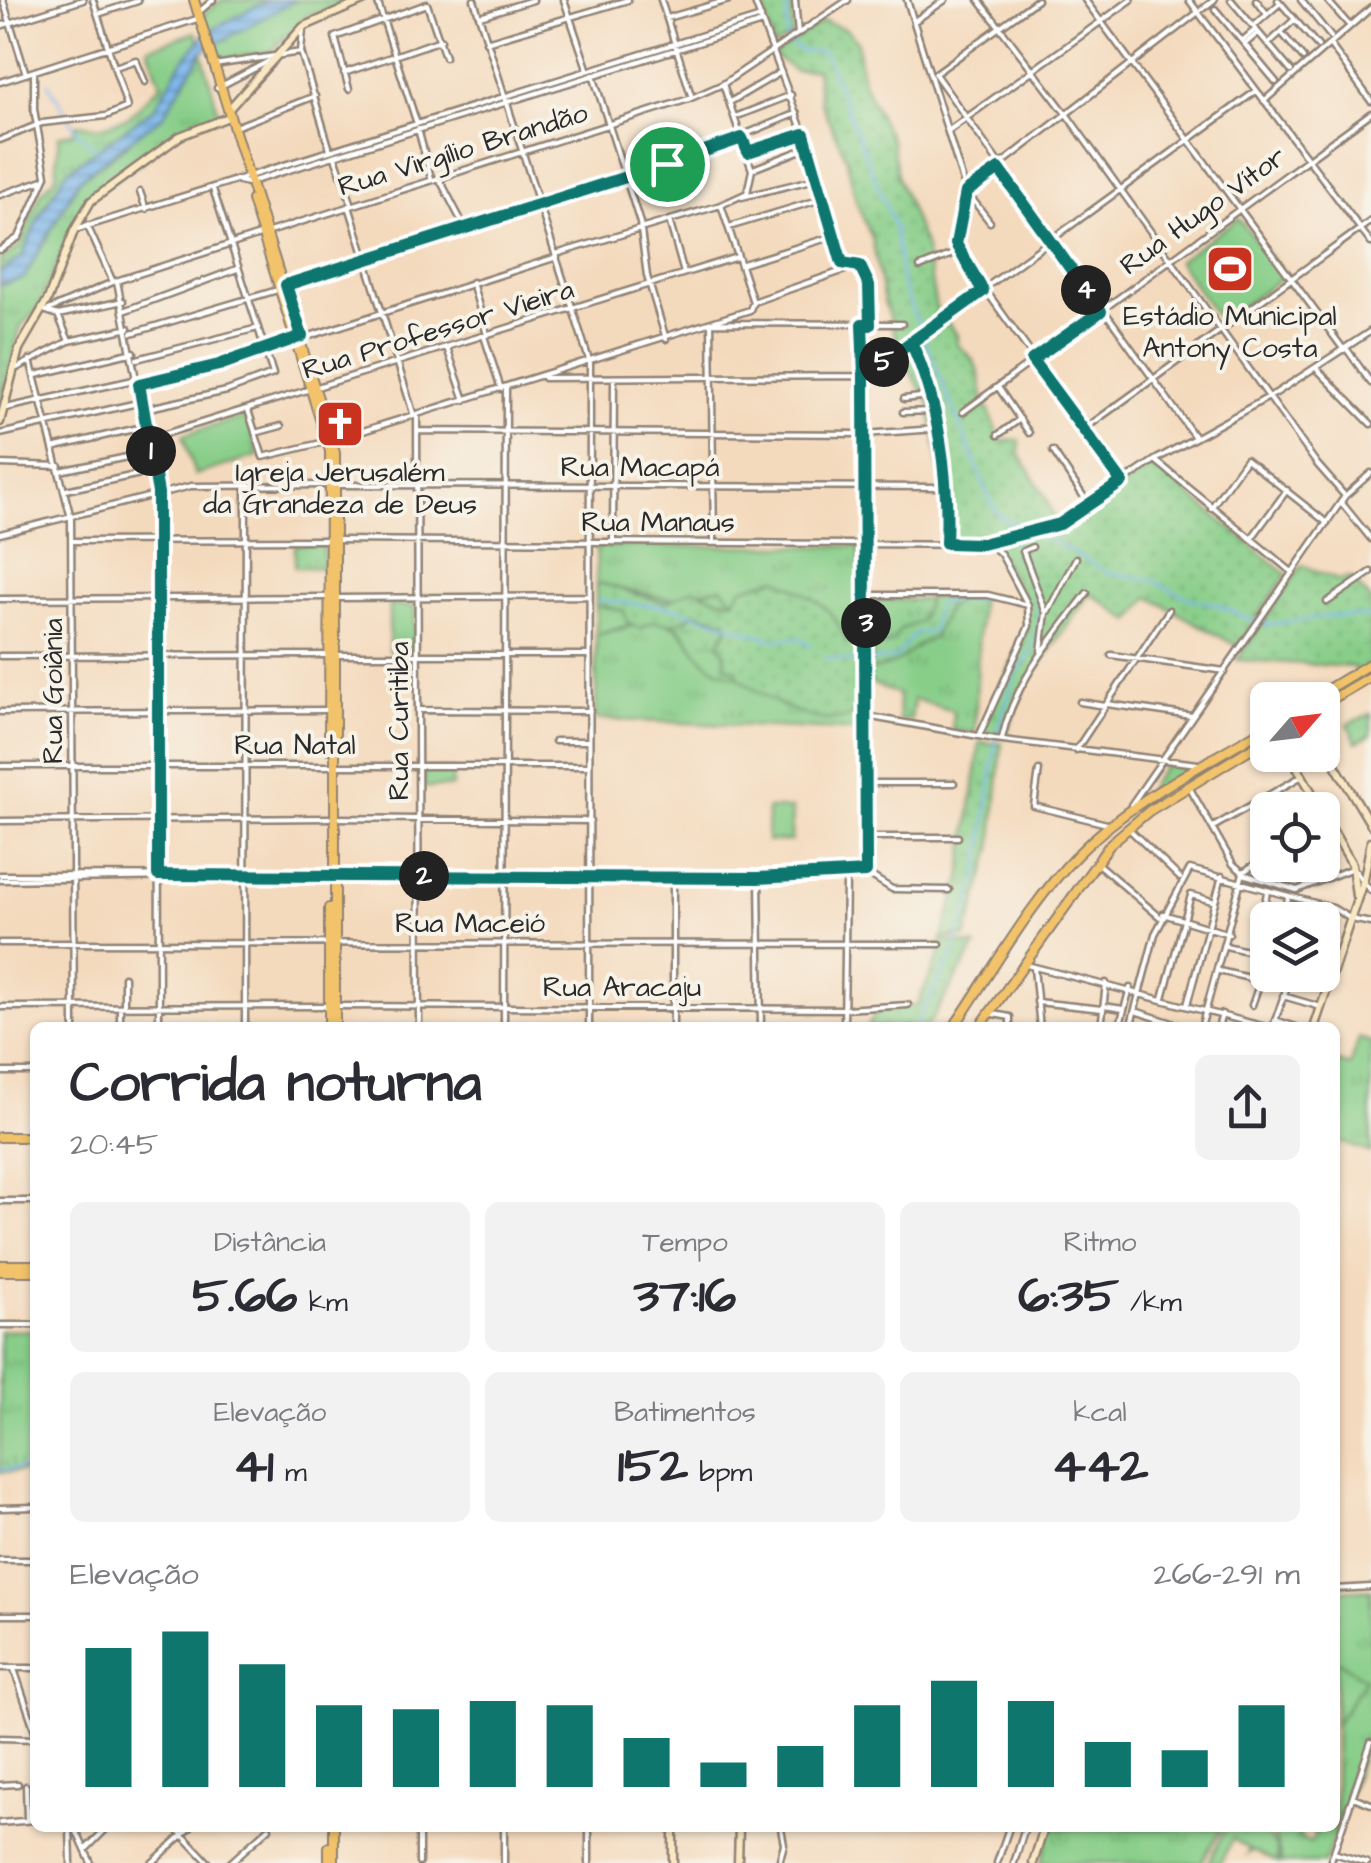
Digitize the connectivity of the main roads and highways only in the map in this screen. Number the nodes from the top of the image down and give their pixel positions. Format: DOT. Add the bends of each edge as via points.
graph roads {
  1 [pos="192,0"];
  2 [pos="364,0"];
  3 [pos="202,31"];
  4 [pos="212,64"];
  5 [pos="227,114"];
  6 [pos="246,180"];
  7 [pos="0,422"];
  8 [pos="332,655"];
  9 [pos="1371,663"];
  10 [pos="1371,676"];
  11 [pos="1340,682"];
  12 [pos="1340,694"];
  13 [pos="1250,737"];
  14 [pos="1250,749"];
  15 [pos="332,764"];
  16 [pos="1339,772"];
  17 [pos="1371,825"];
  18 [pos="1371,842"];
  19 [pos="1340,847"];
  20 [pos="1356,897"];
  21 [pos="1016,935"];
  22 [pos="1037,942"];
  23 [pos="990,974"];
  24 [pos="1004,990"];
  25 [pos="332,1022"];
  26 [pos="957,1022"];
  27 [pos="982,1022"];
  28 [pos="1316,1022"];
  29 [pos="0,1137"];
  30 [pos="30,1137"];
  31 [pos="0,1268"];
  32 [pos="30,1268"];
  33 [pos="332,1832"];
  34 [pos="673,1832"];
  35 [pos="739,1832"];
  36 [pos="1043,1832"];
  37 [pos="332,1863"];
  38 [pos="673,1863"];
  39 [pos="738,1863"];
  40 [pos="1033,1863"];
  1 -- 3 [label="main road"];
  2 -- 5 [label="main road" via="302,27"];
  3 -- 4 [label="main road"];
  3 -- 4 [label="main road"];
  4 -- 5 [label="main road"];
  5 -- 6 [label="main road"];
  5 -- 6 [label="main road"];
  5 -- 7 [label="main road" via="187,131 91,200 13,370"];
  6 -- 8 [label="main road" via="330,441"];
  8 -- 15 [label="main road"];
  8 -- 15 [label="main road"];
  9 -- 11 [label="main road"];
  10 -- 12 [label="main road"];
  13 -- 21 [label="main road" via="1112,825 1059,875"];
  14 -- 22 [label="main road" via="1128,826"];
  15 -- 25 [label="main road"];
  16 -- 17 [label="main road"];
  18 -- 20 [label="main road"];
  19 -- 20 [label="main road" via="1353,868"];
  20 -- 28 [label="main road"];
  21 -- 22 [label="main road" via="1027,945"];
  21 -- 23 [label="main road"];
  22 -- 24 [label="main road"];
  23 -- 24 [label="main road" via="1002,976"];
  23 -- 26 [label="main road"];
  24 -- 27 [label="main road"];
  29 -- 30 [label="main road"];
  31 -- 32 [label="main road"];
  33 -- 37 [label="main road"];
  34 -- 38 [label="main road"];
  35 -- 39 [label="main road"];
  36 -- 40 [label="main road"];
}
